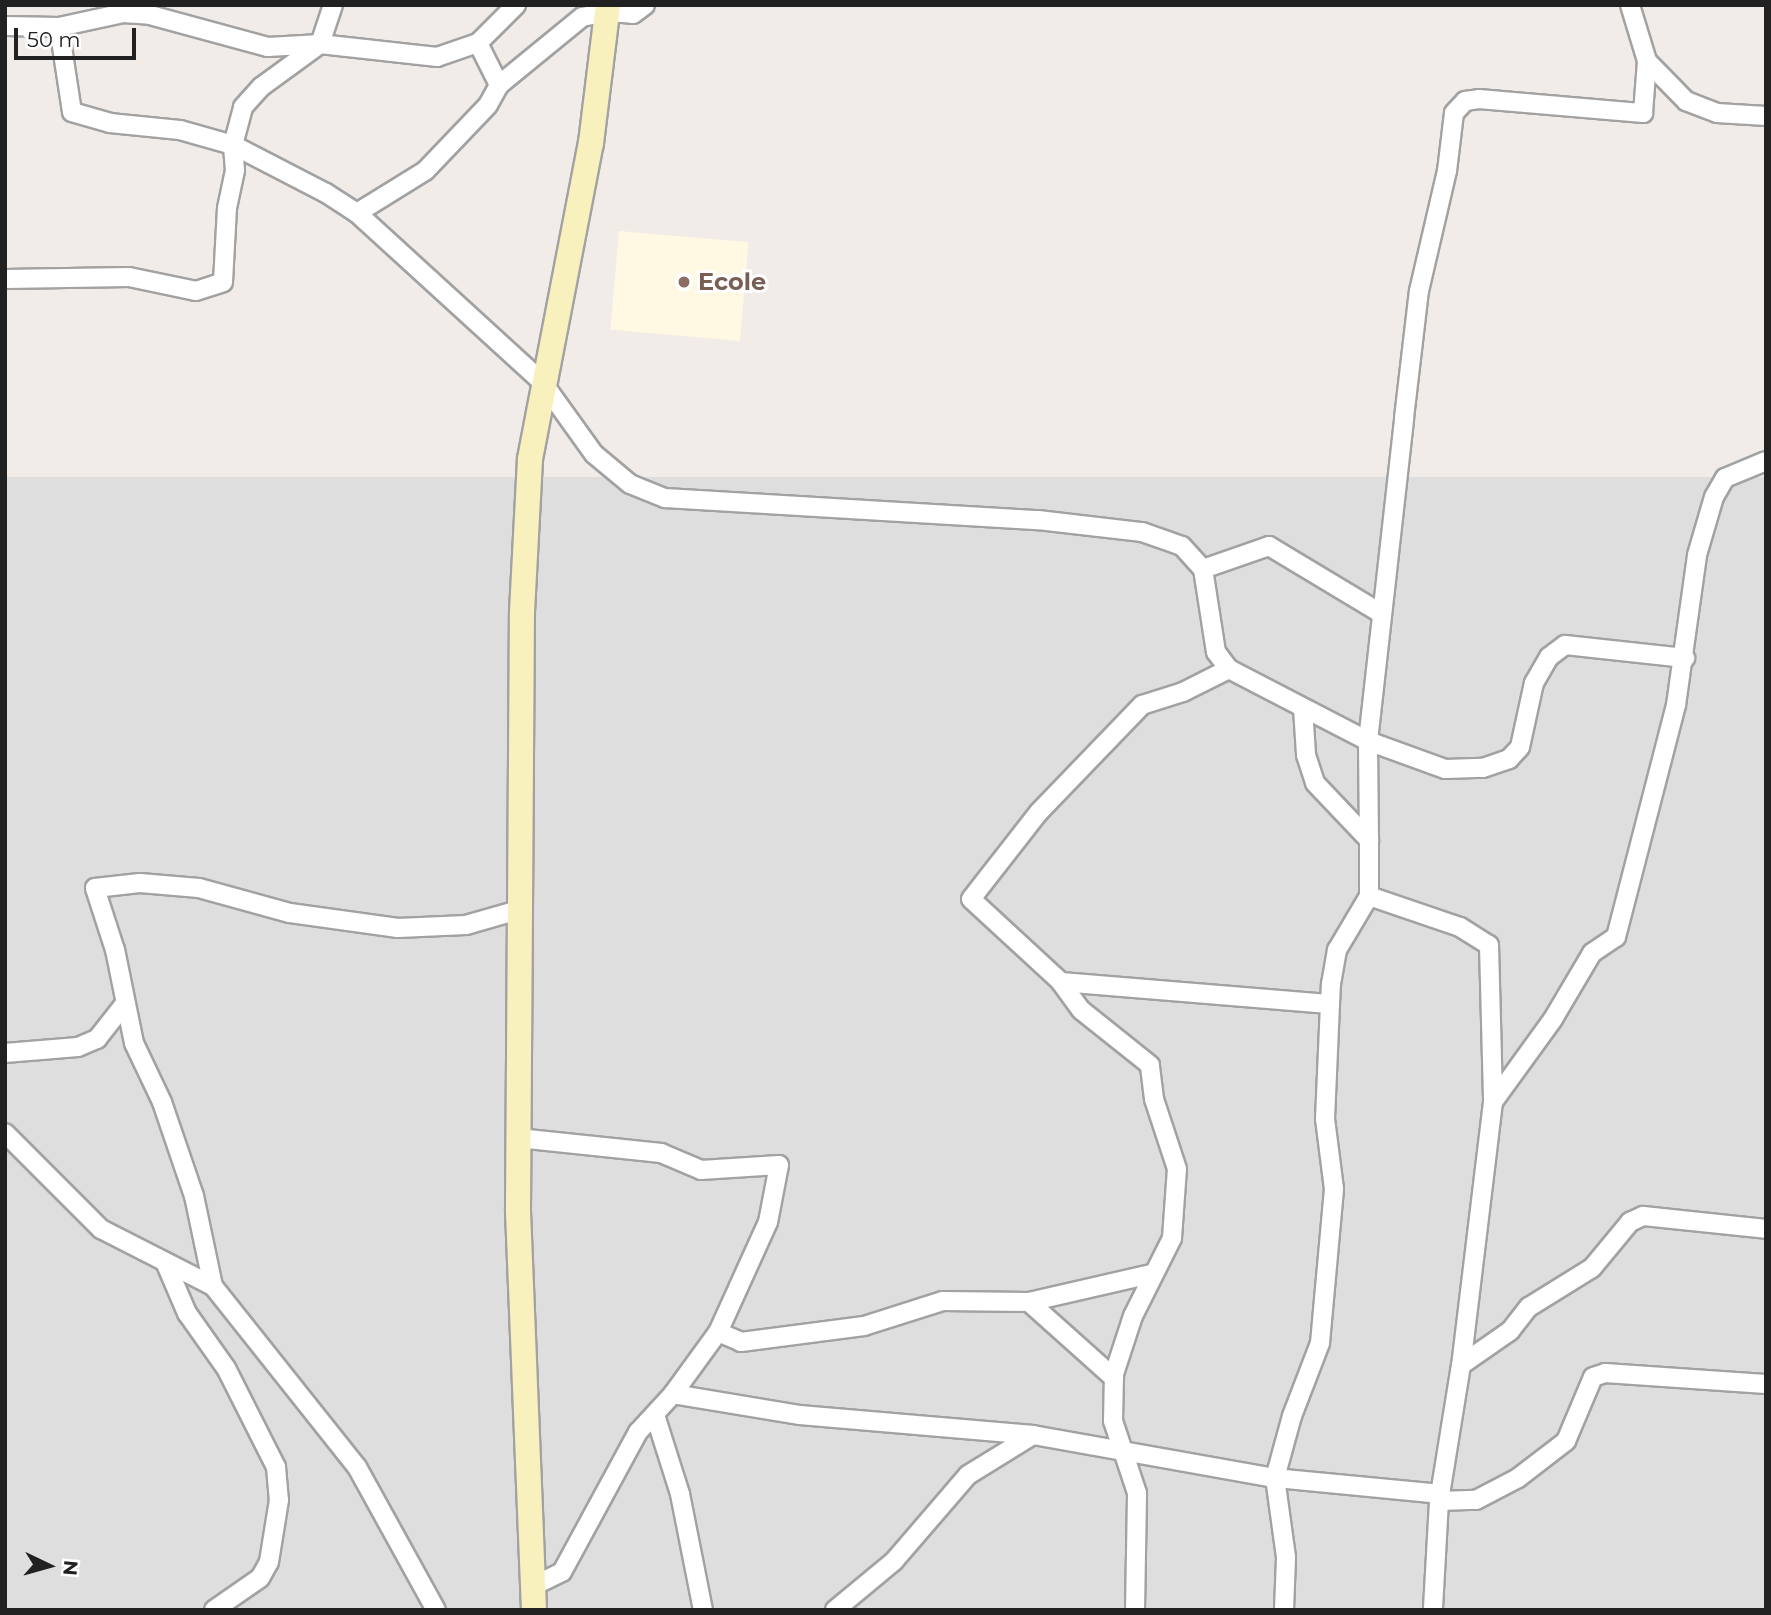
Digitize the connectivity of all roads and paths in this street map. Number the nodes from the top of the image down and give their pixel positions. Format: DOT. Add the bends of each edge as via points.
graph roads {
  1 [pos="333,5"];
  2 [pos="645,5"];
  3 [pos="1630,5"];
  4 [pos="512,8"];
  5 [pos="607,8"];
  6 [pos="5,26"];
  7 [pos="59,27"];
  8 [pos="478,43"];
  9 [pos="320,44"];
  10 [pos="1647,61"];
  11 [pos="499,85"];
  12 [pos="1766,116"];
  13 [pos="233,145"];
  14 [pos="357,213"];
  15 [pos="5,279"];
  16 [pos="543,383"];
  17 [pos="1766,461"];
  18 [pos="1203,569"];
  19 [pos="1382,614"];
  20 [pos="1685,658"];
  21 [pos="1229,669"];
  22 [pos="1303,708"];
  23 [pos="1368,741"];
  24 [pos="1369,840"];
  25 [pos="1369,896"];
  26 [pos="518,910"];
  27 [pos="1061,982"];
  28 [pos="1329,1004"];
  29 [pos="123,1006"];
  30 [pos="5,1053"];
  31 [pos="1493,1102"];
  32 [pos="5,1133"];
  33 [pos="518,1138"];
  34 [pos="1766,1229"];
  35 [pos="164,1262"];
  36 [pos="1151,1275"];
  37 [pos="213,1286"];
  38 [pos="1029,1302"];
  39 [pos="718,1332"];
  40 [pos="1461,1365"];
  41 [pos="1114,1378"];
  42 [pos="1766,1384"];
  43 [pos="673,1394"];
  44 [pos="655,1415"];
  45 [pos="1033,1436"];
  46 [pos="1124,1452"];
  47 [pos="1275,1478"];
  48 [pos="1439,1497"];
  49 [pos="534,1598"];
  50 [pos="214,1610"];
  51 [pos="436,1610"];
  52 [pos="703,1610"];
  53 [pos="835,1610"];
  54 [pos="1135,1610"];
  55 [pos="1284,1610"];
  56 [pos="1433,1610"];
  1 -- 9 [label="street"];
  2 -- 5 [label="street" via="625,16"];
  3 -- 10 [label="street"];
  4 -- 8 [label="street"];
  5 -- 11 [label="street" via="582,17"];
  5 -- 16 [label="street" via="591,143"];
  6 -- 7 [label="street"];
  7 -- 9 [label="street" via="123,13 150,15 268,47"];
  7 -- 13 [label="street" via="72,112 110,123 180,130"];
  8 -- 9 [label="street" via="437,57"];
  8 -- 11 [label="street"];
  9 -- 13 [label="street" via="243,107"];
  10 -- 12 [label="street" via="1686,101 1717,113"];
  10 -- 19 [label="street" via="1643,113 1479,99 1465,101 1454,113 1447,171 1419,291"];
  11 -- 14 [label="street" via="488,105 425,171"];
  13 -- 14 [label="street" via="294,173"];
  13 -- 15 [label="street" via="235,170 227,208 223,282 196,291 129,277"];
  14 -- 16 [label="street"];
  16 -- 18 [label="street" via="594,454 631,484 665,498 1038,520 1142,532 1182,546"];
  16 -- 26 [label="street" via="530,459 522,612"];
  17 -- 20 [label="street" via="1725,478 1714,497 1698,555"];
  18 -- 19 [label="street" via="1269,546"];
  18 -- 21 [label="street" via="1216,652"];
  19 -- 23 [label="street"];
  20 -- 23 [label="street" via="1565,646 1549,657 1534,683 1520,747 1499,766 1445,769"];
  20 -- 31 [label="street" via="1646,833 1616,937 1592,953 1553,1019"];
  21 -- 22 [label="street"];
  21 -- 27 [label="street" via="1183,692 1142,705 1039,811 971,899"];
  22 -- 23 [label="street"];
  22 -- 24 [label="street" via="1306,755 1315,783"];
  23 -- 24 [label="street"];
  24 -- 25 [label="street"];
  25 -- 28 [label="street" via="1337,950"];
  25 -- 31 [label="street" via="1460,928 1489,945"];
  26 -- 29 [label="street" via="466,925 398,928 290,913 199,888 103,885 95,888 96,896 115,950"];
  26 -- 33 [label="street"];
  27 -- 28 [label="street"];
  27 -- 36 [label="street" via="1081,1010 1145,1059 1154,1072 1154,1099 1179,1183 1172,1238"];
  28 -- 47 [label="street" via="1325,1119 1334,1189 1320,1343"];
  29 -- 30 [label="street" via="97,1039 78,1047"];
  29 -- 37 [label="street" via="194,1196"];
  31 -- 40 [label="street"];
  32 -- 35 [label="street" via="101,1229"];
  33 -- 39 [label="street" via="661,1153 701,1170 779,1165 768,1222"];
  33 -- 49 [label="street"];
  34 -- 40 [label="street" via="1643,1216 1630,1222 1592,1268 1529,1307 1510,1331"];
  35 -- 37 [label="street"];
  35 -- 50 [label="street" via="187,1313 226,1368 276,1467 279,1500 269,1562 260,1578"];
  36 -- 38 [label="street"];
  36 -- 41 [label="street"];
  37 -- 51 [label="street" via="357,1467"];
  38 -- 39 [label="street" via="943,1301 864,1326 754,1341 741,1342"];
  38 -- 41 [label="street"];
  39 -- 43 [label="street"];
  40 -- 48 [label="street"];
  41 -- 46 [label="street" via="1113,1421"];
  42 -- 48 [label="street" via="1605,1373 1592,1377 1566,1441 1518,1478 1476,1500"];
  43 -- 44 [label="street"];
  43 -- 45 [label="street" via="800,1415"];
  44 -- 49 [label="street" via="638,1432 562,1572"];
  44 -- 52 [label="street" via="680,1494"];
  45 -- 46 [label="street"];
  45 -- 53 [label="street" via="968,1475 894,1561"];
  46 -- 47 [label="street"];
  46 -- 54 [label="street" via="1137,1493"];
  47 -- 48 [label="street"];
  47 -- 55 [label="street" via="1286,1557"];
  48 -- 56 [label="street"];
}
